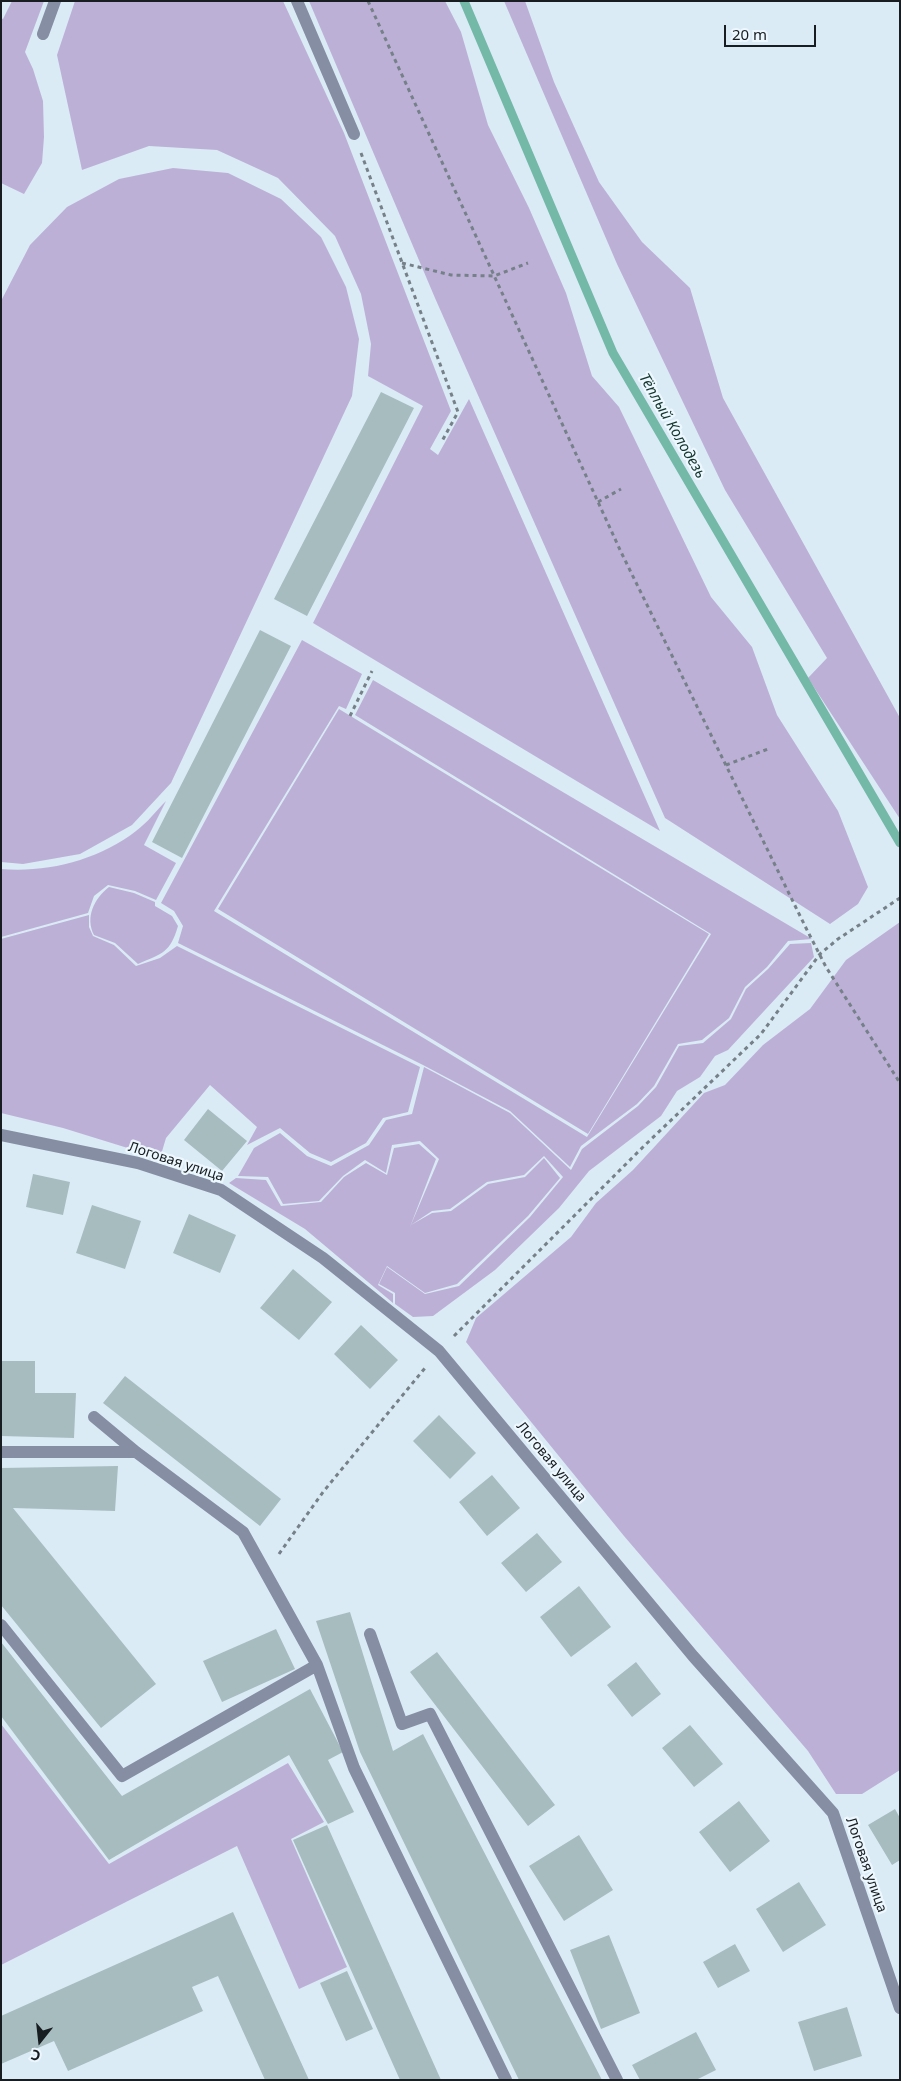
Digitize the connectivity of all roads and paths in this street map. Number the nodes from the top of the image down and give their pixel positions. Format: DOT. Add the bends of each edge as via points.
graph roads {
  1 [pos="55,1"];
  2 [pos="297,1"];
  3 [pos="368,1"];
  4 [pos="43,34"];
  5 [pos="354,134"];
  6 [pos="402,263"];
  7 [pos="528,263"];
  8 [pos="494,276"];
  9 [pos="441,443"];
  10 [pos="621,489"];
  11 [pos="597,502"];
  12 [pos="372,671"];
  13 [pos="350,716"];
  14 [pos="768,749"];
  15 [pos="726,765"];
  16 [pos="900,898"];
  17 [pos="820,954"];
  18 [pos="900,1083"];
  19 [pos="1,1135"];
  20 [pos="439,1351"];
  21 [pos="94,1417"];
  22 [pos="1,1452"];
  23 [pos="136,1452"];
  24 [pos="266,1573"];
  25 [pos="1,1626"];
  26 [pos="370,1634"];
  27 [pos="317,1665"];
  28 [pos="900,2008"];
  29 [pos="506,2080"];
  30 [pos="617,2080"];
  1 -- 4 [label="street"];
  2 -- 5 [label="street"];
  3 -- 8 [label="path"];
  5 -- 6 [label="path"];
  6 -- 8 [label="path" via="451,276"];
  6 -- 9 [label="path" via="458,412"];
  7 -- 8 [label="path"];
  8 -- 11 [label="path"];
  10 -- 11 [label="path"];
  11 -- 15 [label="path"];
  12 -- 13 [label="path"];
  14 -- 15 [label="path"];
  15 -- 17 [label="path"];
  16 -- 17 [label="path"];
  17 -- 18 [label="path"];
  17 -- 20 [label="path" via="761,1034"];
  19 -- 20 [label="street, Логовая улица" via="138,1163 221,1190 323,1258"];
  20 -- 24 [label="path" via="323,1492"];
  20 -- 28 [label="street, Логовая улица" via="693,1656 832,1813"];
  21 -- 23 [label="street"];
  22 -- 23 [label="street"];
  23 -- 24 [label="street" via="244,1532"];
  24 -- 27 [label="street"];
  25 -- 27 [label="street" via="122,1776"];
  26 -- 30 [label="street" via="402,1724 430,1714"];
  27 -- 29 [label="street" via="354,1768"];
}
